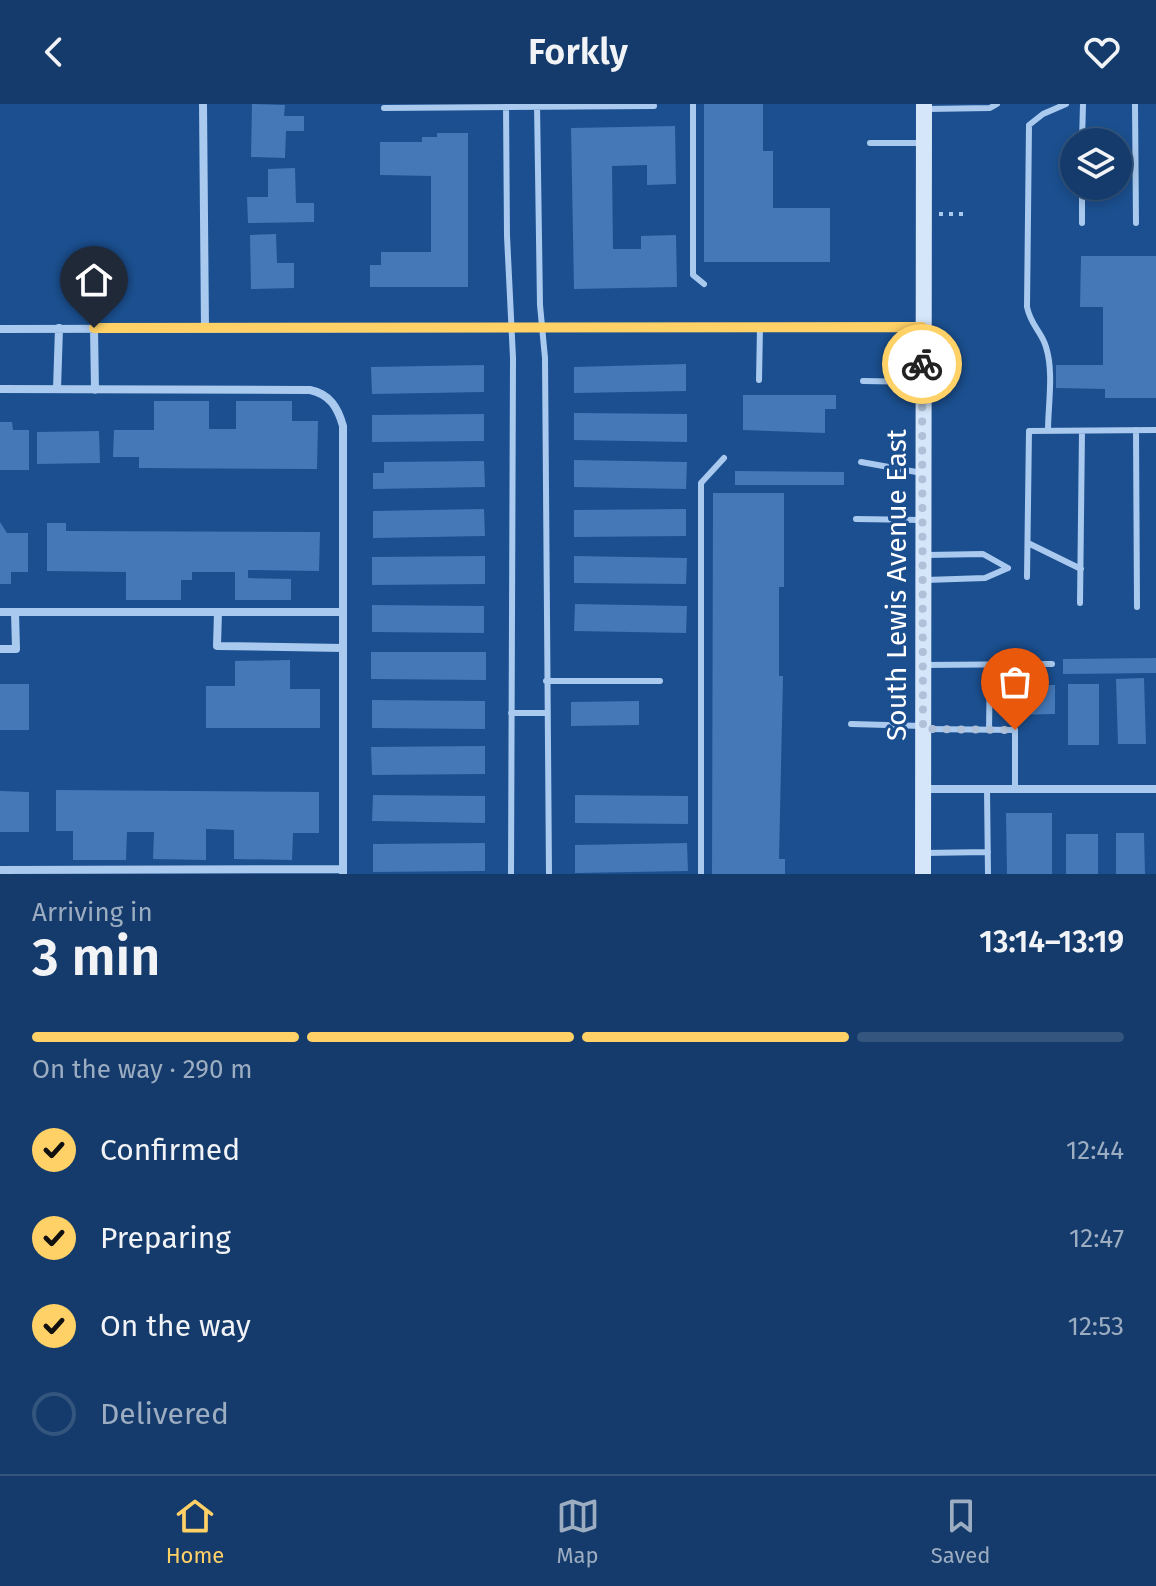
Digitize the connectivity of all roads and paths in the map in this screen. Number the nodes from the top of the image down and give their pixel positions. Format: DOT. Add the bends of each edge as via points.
graph roads {
  1 [pos="203,104"];
  2 [pos="693,104"];
  3 [pos="997,104"];
  4 [pos="1039,104"];
  5 [pos="1066,104"];
  6 [pos="1083,104"];
  7 [pos="1135,104"];
  8 [pos="506,105"];
  9 [pos="537,105"];
  10 [pos="654,106"];
  11 [pos="924,107"];
  12 [pos="384,108"];
  13 [pos="1043,114"];
  14 [pos="1082,128"];
  15 [pos="870,143"];
  16 [pos="923,143"];
  17 [pos="1082,200"];
  18 [pos="1082,223"];
  19 [pos="1136,223"];
  20 [pos="704,284"];
  21 [pos="760,327"];
  22 [pos="922,327"];
  23 [pos="59,328"];
  24 [pos="94,328"];
  25 [pos="511,328"];
  26 [pos="542,328"];
  27 [pos="0,329"];
  28 [pos="205,329"];
  29 [pos="759,380"];
  30 [pos="863,381"];
  31 [pos="922,382"];
  32 [pos="0,389"];
  33 [pos="57,389"];
  34 [pos="95,390"];
  35 [pos="1136,430"];
  36 [pos="1156,430"];
  37 [pos="1048,431"];
  38 [pos="1082,431"];
  39 [pos="724,458"];
  40 [pos="861,462"];
  41 [pos="922,473"];
  42 [pos="856,519"];
  43 [pos="922,520"];
  44 [pos="1028,543"];
  45 [pos="922,555"];
  46 [pos="1081,569"];
  47 [pos="1027,577"];
  48 [pos="923,580"];
  49 [pos="1080,603"];
  50 [pos="1137,607"];
  51 [pos="0,612"];
  52 [pos="15,612"];
  53 [pos="218,612"];
  54 [pos="343,612"];
  55 [pos="343,648"];
  56 [pos="0,649"];
  57 [pos="1052,664"];
  58 [pos="923,665"];
  59 [pos="990,665"];
  60 [pos="546,681"];
  61 [pos="660,681"];
  62 [pos="511,713"];
  63 [pos="546,713"];
  64 [pos="851,724"];
  65 [pos="923,727"];
  66 [pos="989,730"];
  67 [pos="923,789"];
  68 [pos="987,789"];
  69 [pos="1015,789"];
  70 [pos="1156,789"];
  71 [pos="988,852"];
  72 [pos="923,853"];
  73 [pos="0,870"];
  74 [pos="35,872"];
  75 [pos="138,872"];
  76 [pos="220,872"];
  77 [pos="343,872"];
  78 [pos="511,874"];
  79 [pos="549,874"];
  80 [pos="701,874"];
  81 [pos="923,874"];
  82 [pos="988,874"];
  1 -- 28 [label="street"];
  2 -- 20 [label="lane" via="693,275"];
  3 -- 11 [label="lane"];
  4 -- 13 [label="lane"];
  5 -- 13 [label="lane"];
  6 -- 14 [label="lane"];
  7 -- 19 [label="lane"];
  8 -- 9 [label="lane"];
  8 -- 12 [label="lane"];
  8 -- 25 [label="lane"];
  9 -- 10 [label="lane"];
  9 -- 26 [label="lane"];
  11 -- 16 [label="main road, South Lewis Avenue East"];
  13 -- 37 [label="lane" via="1029,125 1027,307 1048,356"];
  15 -- 16 [label="lane"];
  16 -- 22 [label="main road, South Lewis Avenue East"];
  17 -- 18 [label="lane"];
  21 -- 22 [label="street"];
  21 -- 26 [label="street"];
  21 -- 29 [label="lane"];
  22 -- 31 [label="main road, South Lewis Avenue East"];
  23 -- 24 [label="street"];
  23 -- 27 [label="street"];
  23 -- 33 [label="street"];
  24 -- 28 [label="street"];
  24 -- 34 [label="street"];
  25 -- 26 [label="street"];
  25 -- 28 [label="street"];
  25 -- 62 [label="lane"];
  26 -- 60 [label="lane"];
  30 -- 31 [label="lane"];
  31 -- 41 [label="main road, South Lewis Avenue East"];
  32 -- 33 [label="street"];
  33 -- 34 [label="street"];
  34 -- 54 [label="street" via="310,390 334,403 343,426"];
  35 -- 36 [label="lane"];
  35 -- 38 [label="lane"];
  35 -- 50 [label="lane"];
  37 -- 38 [label="lane"];
  37 -- 44 [label="lane" via="1029,431"];
  38 -- 46 [label="lane"];
  39 -- 80 [label="lane" via="701,483"];
  40 -- 41 [label="lane"];
  41 -- 43 [label="main road, South Lewis Avenue East"];
  42 -- 43 [label="lane"];
  43 -- 45 [label="main road, South Lewis Avenue East"];
  44 -- 46 [label="lane"];
  44 -- 47 [label="lane"];
  45 -- 48 [label="main road, South Lewis Avenue East"];
  45 -- 48 [label="lane" via="983,554 1008,568 985,578"];
  46 -- 49 [label="lane"];
  48 -- 58 [label="main road, South Lewis Avenue East"];
  51 -- 52 [label="street"];
  52 -- 53 [label="street"];
  52 -- 56 [label="street" via="16,649"];
  53 -- 54 [label="street"];
  53 -- 55 [label="street" via="217,646"];
  54 -- 55 [label="street"];
  55 -- 77 [label="street"];
  57 -- 59 [label="lane"];
  58 -- 59 [label="lane"];
  58 -- 65 [label="main road, South Lewis Avenue East"];
  59 -- 66 [label="lane"];
  60 -- 61 [label="lane"];
  60 -- 63 [label="lane"];
  62 -- 63 [label="lane"];
  62 -- 78 [label="lane"];
  63 -- 79 [label="lane"];
  64 -- 65 [label="lane"];
  65 -- 66 [label="lane"];
  65 -- 67 [label="main road, South Lewis Avenue East"];
  66 -- 69 [label="lane" via="1015,730"];
  67 -- 68 [label="street"];
  67 -- 72 [label="main road, South Lewis Avenue East"];
  68 -- 69 [label="street"];
  68 -- 71 [label="lane"];
  69 -- 70 [label="street"];
  71 -- 72 [label="lane"];
  71 -- 82 [label="lane"];
  72 -- 81 [label="main road, South Lewis Avenue East"];
  73 -- 74 [label="street"];
  74 -- 75 [label="street"];
  75 -- 76 [label="street"];
  76 -- 77 [label="street"];
}
